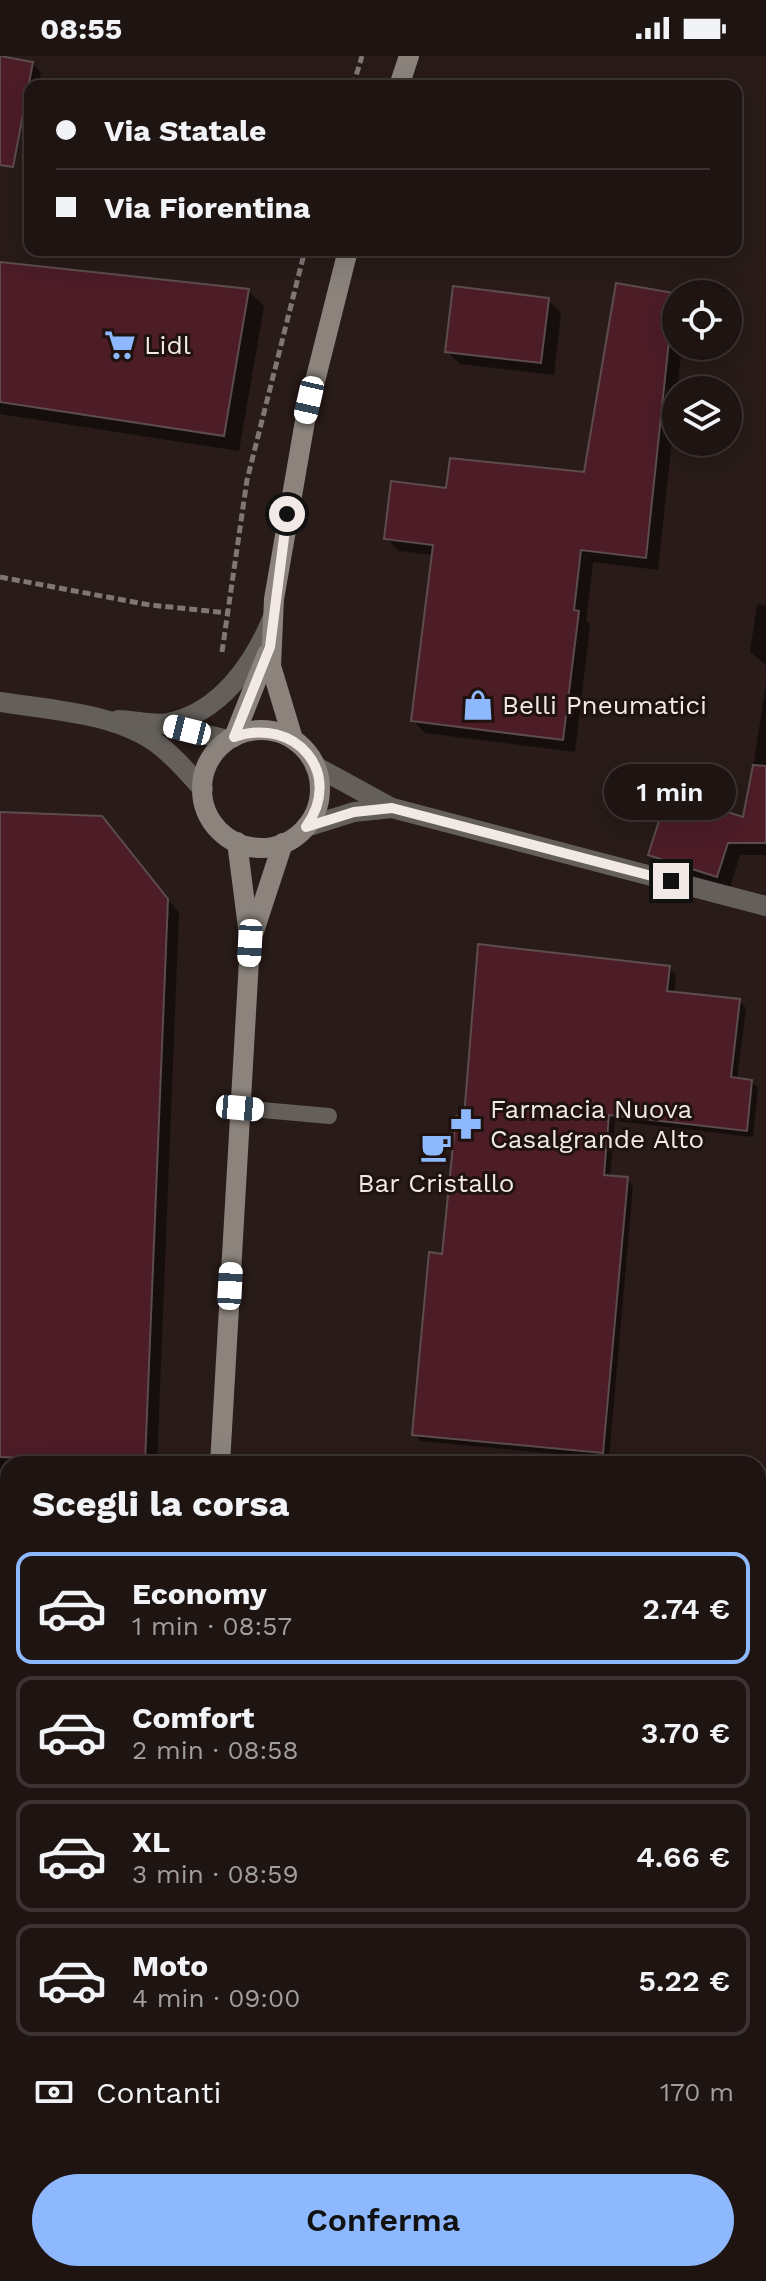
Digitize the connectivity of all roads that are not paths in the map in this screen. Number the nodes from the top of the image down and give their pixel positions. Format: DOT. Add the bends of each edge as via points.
graph roads {
  1 [pos="409,56"];
  2 [pos="401,80"];
  3 [pos="347,256"];
  4 [pos="272,618"];
  5 [pos="270,647"];
  6 [pos="0,702"];
  7 [pos="98,720"];
  8 [pos="164,724"];
  9 [pos="231,738"];
  10 [pos="293,739"];
  11 [pos="315,766"];
  12 [pos="203,789"];
  13 [pos="392,808"];
  14 [pos="306,827"];
  15 [pos="237,842"];
  16 [pos="283,843"];
  17 [pos="766,906"];
  18 [pos="250,943"];
  19 [pos="240,1108"];
  20 [pos="329,1116"];
  21 [pos="220,1456"];
  1 -- 2 [label="main road"];
  3 -- 4 [label="main road" via="301,440"];
  4 -- 5 [label="main road"];
  4 -- 8 [label="street" via="261,646 236,680 205,706"];
  5 -- 9 [label="main road"];
  5 -- 10 [label="main road" via="279,702"];
  6 -- 7 [label="street"];
  7 -- 8 [label="street"];
  7 -- 12 [label="street" via="157,743"];
  8 -- 9 [label="street"];
  9 -- 10 [label="main road" via="264,730"];
  9 -- 12 [label="main road" via="212,756"];
  10 -- 11 [label="main road"];
  11 -- 13 [label="street"];
  11 -- 14 [label="main road" via="319,798"];
  12 -- 15 [label="main road" via="212,821"];
  13 -- 14 [label="street" via="354,812"];
  13 -- 17 [label="street"];
  14 -- 16 [label="main road"];
  15 -- 16 [label="main road" via="252,847"];
  15 -- 18 [label="main road"];
  16 -- 18 [label="main road"];
  18 -- 19 [label="main road"];
  19 -- 20 [label="lane"];
  19 -- 21 [label="main road"];
}
